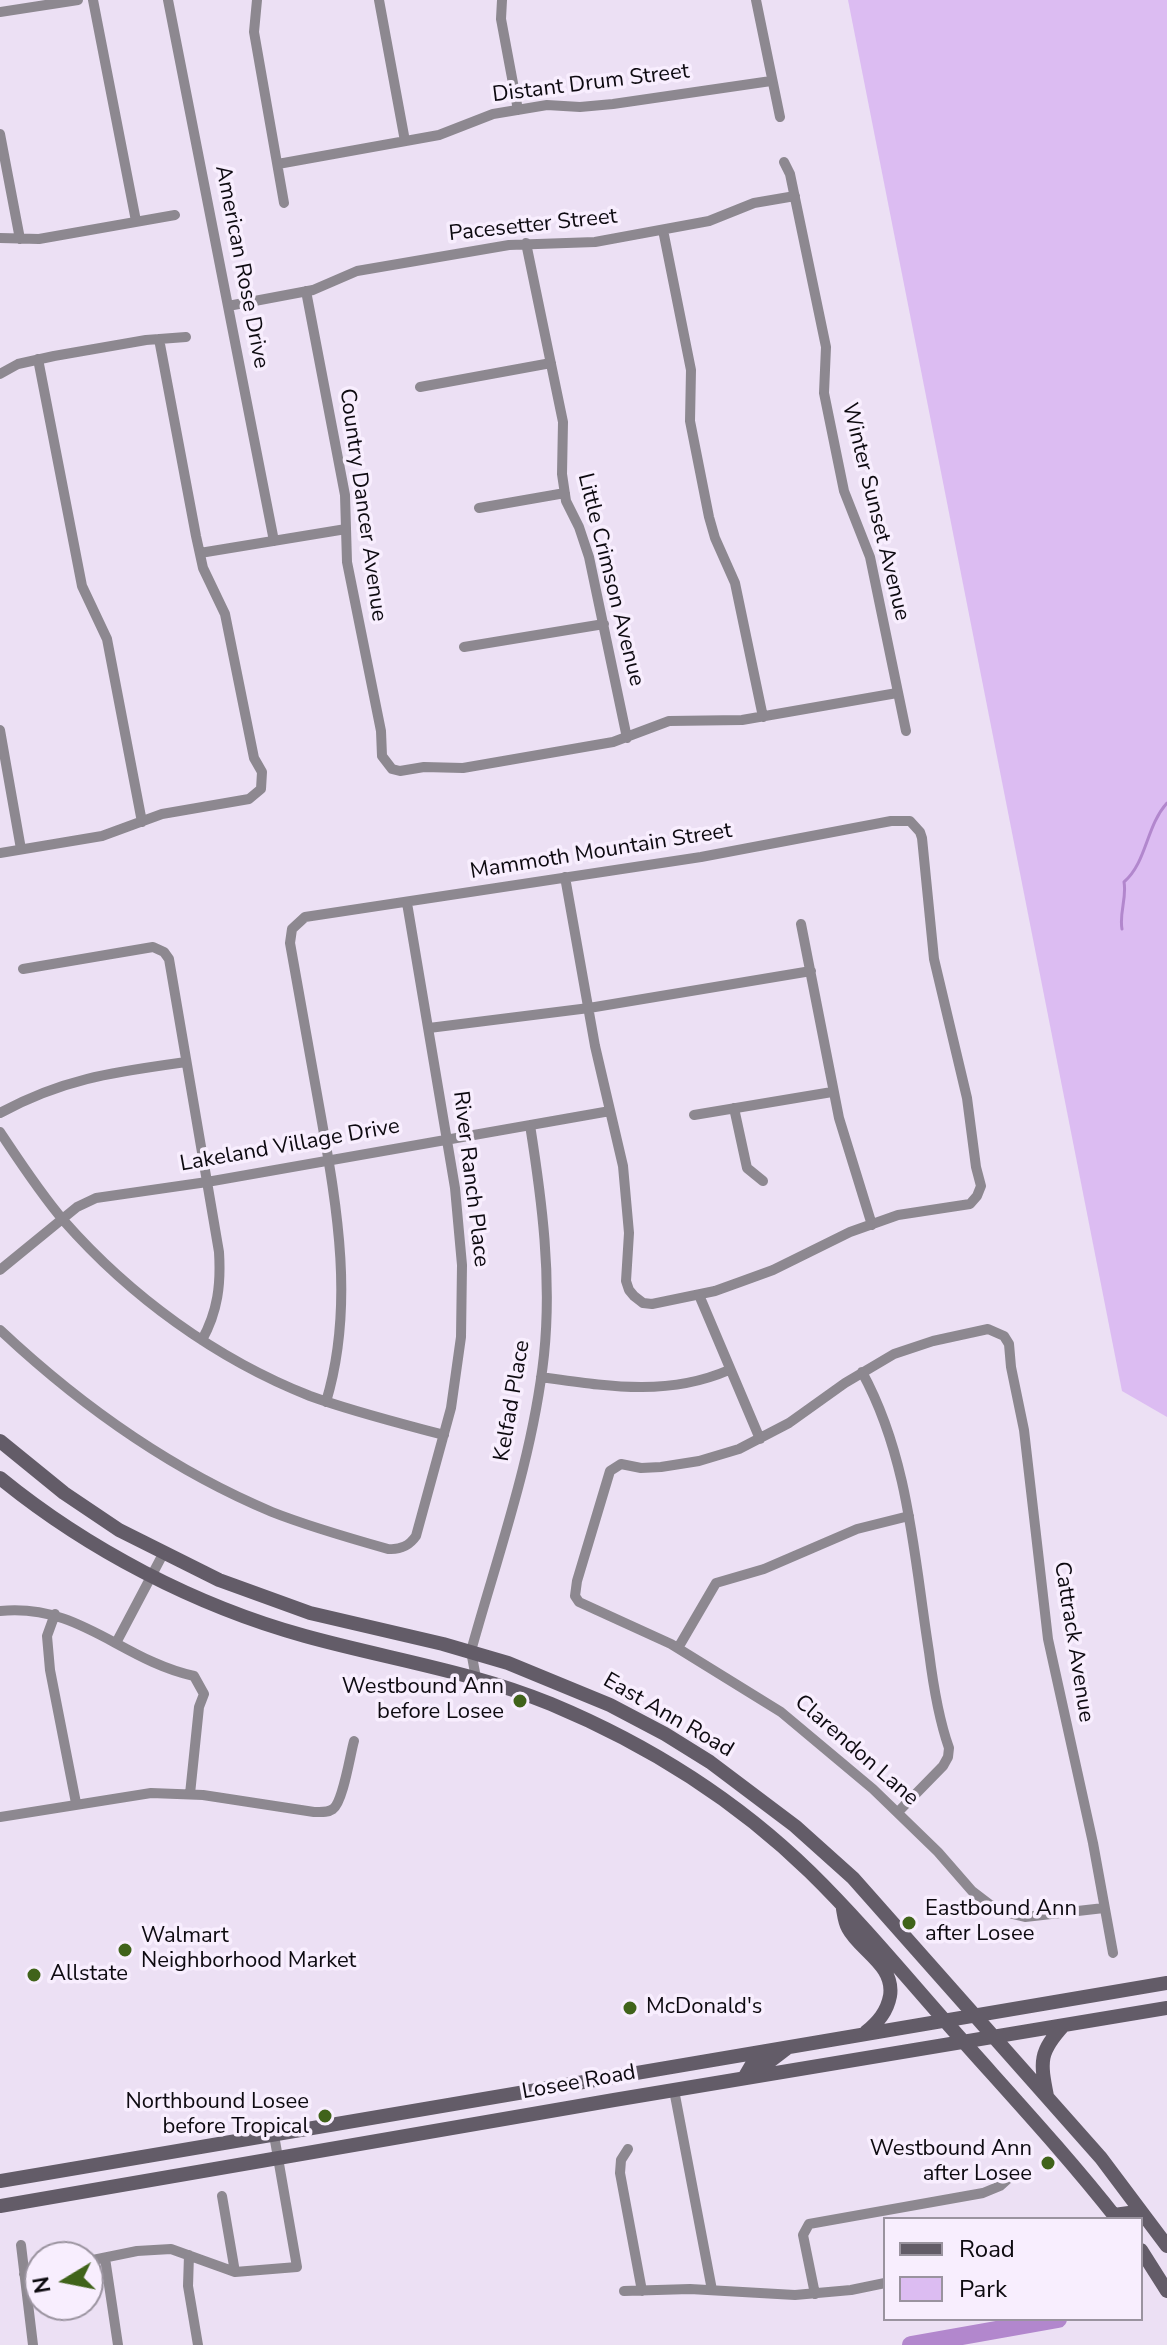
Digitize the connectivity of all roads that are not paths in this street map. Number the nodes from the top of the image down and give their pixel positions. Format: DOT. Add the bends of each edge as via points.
graph roads {
  1 [pos="78,0"];
  2 [pos="93,0"];
  3 [pos="168,0"];
  4 [pos="257,0"];
  5 [pos="379,0"];
  6 [pos="502,0"];
  7 [pos="756,0"];
  8 [pos="0,12"];
  9 [pos="771,81"];
  10 [pos="518,110"];
  11 [pos="780,117"];
  12 [pos="0,134"];
  13 [pos="405,141"];
  14 [pos="784,162"];
  15 [pos="278,164"];
  16 [pos="795,196"];
  17 [pos="284,203"];
  18 [pos="175,215"];
  19 [pos="136,221"];
  20 [pos="663,230"];
  21 [pos="0,238"];
  22 [pos="20,239"];
  23 [pos="526,243"];
  24 [pos="306,291"];
  25 [pos="228,306"];
  26 [pos="186,337"];
  27 [pos="159,339"];
  28 [pos="38,359"];
  29 [pos="551,363"];
  30 [pos="0,374"];
  31 [pos="420,387"];
  32 [pos="565,493"];
  33 [pos="479,508"];
  34 [pos="346,529"];
  35 [pos="274,541"];
  36 [pos="200,553"];
  37 [pos="604,624"];
  38 [pos="464,647"];
  39 [pos="897,693"];
  40 [pos="763,717"];
  41 [pos="0,730"];
  42 [pos="906,731"];
  43 [pos="627,738"];
  44 [pos="142,822"];
  45 [pos="21,849"];
  46 [pos="0,853"];
  47 [pos="565,877"];
  48 [pos="407,903"];
  49 [pos="801,924"];
  50 [pos="23,969"];
  51 [pos="811,971"];
  52 [pos="589,1008"];
  53 [pos="429,1028"];
  54 [pos="186,1062"];
  55 [pos="832,1092"];
  56 [pos="734,1108"];
  57 [pos="610,1111"];
  58 [pos="0,1113"];
  59 [pos="694,1115"];
  60 [pos="530,1125"];
  61 [pos="0,1132"];
  62 [pos="447,1139"];
  63 [pos="329,1160"];
  64 [pos="763,1181"];
  65 [pos="207,1182"];
  66 [pos="62,1219"];
  67 [pos="872,1225"];
  68 [pos="0,1270"];
  69 [pos="699,1295"];
  70 [pos="0,1330"];
  71 [pos="202,1340"];
  72 [pos="729,1370"];
  73 [pos="862,1372"];
  74 [pos="541,1377"];
  75 [pos="326,1402"];
  76 [pos="444,1435"];
  77 [pos="760,1439"];
  78 [pos="0,1441"];
  79 [pos="0,1478"];
  80 [pos="909,1516"];
  81 [pos="163,1554"];
  82 [pos="152,1574"];
  83 [pos="0,1611"];
  84 [pos="55,1614"];
  85 [pos="116,1643"];
  86 [pos="678,1648"];
  87 [pos="471,1651"];
  88 [pos="476,1678"];
  89 [pos="354,1741"];
  90 [pos="190,1794"];
  91 [pos="762,1800"];
  92 [pos="76,1803"];
  93 [pos="898,1812"];
  94 [pos="0,1817"];
  95 [pos="748,1818"];
  96 [pos="842,1905"];
  97 [pos="1104,1908"];
  98 [pos="1113,1953"];
  99 [pos="1167,1983"];
  100 [pos="1167,2008"];
  101 [pos="973,2015"];
  102 [pos="943,2020"];
  103 [pos="1064,2025"];
  104 [pos="864,2034"];
  105 [pos="992,2037"];
  106 [pos="962,2041"];
  107 [pos="790,2047"];
  108 [pos="706,2063"];
  109 [pos="744,2078"];
  110 [pos="674,2090"];
  111 [pos="1047,2098"];
  112 [pos="274,2135"];
  113 [pos="628,2149"];
  114 [pos="278,2158"];
  115 [pos="1010,2177"];
  116 [pos="0,2181"];
  117 [pos="222,2196"];
  118 [pos="0,2206"];
  119 [pos="1112,2217"];
  120 [pos="1143,2227"];
  121 [pos="21,2245"];
  122 [pos="1167,2246"];
  123 [pos="1143,2253"];
  124 [pos="189,2255"];
  125 [pos="1167,2257"];
  126 [pos="105,2258"];
  127 [pos="235,2272"];
  128 [pos="24,2274"];
  129 [pos="883,2283"];
  130 [pos="712,2290"];
  131 [pos="624,2291"];
  132 [pos="642,2291"];
  133 [pos="1167,2291"];
  134 [pos="815,2294"];
  135 [pos="30,2321"];
  136 [pos="33,2345"];
  137 [pos="118,2345"];
  138 [pos="198,2345"];
  1 -- 8 [label="street"];
  2 -- 19 [label="street"];
  3 -- 25 [label="street, American Rose Drive"];
  4 -- 15 [label="street" via="254,32"];
  5 -- 13 [label="street"];
  6 -- 10 [label="street"];
  7 -- 9 [label="street"];
  9 -- 10 [label="street, Distant Drum Street" via="613,104"];
  9 -- 11 [label="street"];
  10 -- 13 [label="street, Distant Drum Street"];
  12 -- 22 [label="street"];
  13 -- 15 [label="street, Distant Drum Street"];
  14 -- 16 [label="street, Winter Sunset Avenue"];
  15 -- 17 [label="street"];
  16 -- 20 [label="street, Pacesetter Street"];
  16 -- 39 [label="street, Winter Sunset Avenue" via="826,347 824,393 844,491 870,557"];
  18 -- 19 [label="street"];
  19 -- 22 [label="street"];
  20 -- 23 [label="street, Pacesetter Street" via="576,244"];
  20 -- 40 [label="street" via="691,370 690,421 709,517 735,583"];
  21 -- 22 [label="street"];
  23 -- 24 [label="street, Pacesetter Street" via="357,271"];
  23 -- 29 [label="street, Little Crimson Avenue"];
  24 -- 25 [label="street, Pacesetter Street"];
  24 -- 34 [label="street, Country Dancer Avenue" via="343,482"];
  25 -- 35 [label="street, American Rose Drive"];
  26 -- 27 [label="street"];
  27 -- 28 [label="street"];
  27 -- 36 [label="street"];
  28 -- 30 [label="street"];
  28 -- 44 [label="street" via="82,586 107,639"];
  29 -- 31 [label="street"];
  29 -- 32 [label="street, Little Crimson Avenue" via="563,422"];
  32 -- 33 [label="street"];
  32 -- 37 [label="street, Little Crimson Avenue" via="584,539"];
  34 -- 35 [label="street"];
  34 -- 43 [label="street, Country Dancer Avenue" via="347,562 382,756 392,769 463,768"];
  35 -- 36 [label="street"];
  36 -- 44 [label="street" via="225,614 254,758 262,772 261,789 249,799"];
  37 -- 38 [label="street"];
  37 -- 43 [label="street, Little Crimson Avenue"];
  39 -- 40 [label="street"];
  39 -- 42 [label="street, Winter Sunset Avenue"];
  40 -- 43 [label="street" via="669,721"];
  41 -- 45 [label="street"];
  44 -- 45 [label="street" via="102,836"];
  45 -- 46 [label="street"];
  47 -- 48 [label="street, Mammoth Mountain Street"];
  47 -- 52 [label="street"];
  47 -- 67 [label="street, Mammoth Mountain Street" via="891,821 915,826 922,838 934,959 967,1098 981,1186 970,1204 917,1211"];
  48 -- 53 [label="street, River Ranch Place"];
  48 -- 63 [label="street, Mammoth Mountain Street" via="305,917 295,926 290,943"];
  49 -- 51 [label="street"];
  50 -- 54 [label="street" via="153,947 164,952"];
  51 -- 52 [label="street"];
  51 -- 55 [label="street"];
  52 -- 53 [label="street"];
  52 -- 57 [label="street"];
  53 -- 62 [label="street, River Ranch Place"];
  54 -- 58 [label="street" via="82,1079"];
  54 -- 65 [label="street"];
  55 -- 56 [label="street"];
  55 -- 67 [label="street"];
  56 -- 59 [label="street"];
  56 -- 64 [label="street" via="747,1168"];
  57 -- 60 [label="street, Lakeland Village Drive"];
  57 -- 69 [label="street" via="627,1206 629,1290 652,1304"];
  60 -- 62 [label="street, Lakeland Village Drive"];
  60 -- 74 [label="street, Kelfad Place" via="546,1271"];
  61 -- 66 [label="street"];
  62 -- 63 [label="street, Lakeland Village Drive"];
  62 -- 76 [label="street, River Ranch Place" via="459,1224 462,1303 457,1372"];
  63 -- 65 [label="street, Lakeland Village Drive"];
  63 -- 75 [label="street" via="342,1288 339,1343"];
  65 -- 66 [label="street, Lakeland Village Drive" via="96,1198"];
  65 -- 71 [label="street" via="220,1272 217,1306"];
  66 -- 68 [label="street, Lakeland Village Drive"];
  66 -- 71 [label="street" via="129,1284"];
  67 -- 69 [label="street" via="773,1270"];
  69 -- 72 [label="street"];
  70 -- 76 [label="street, River Ranch Place" via="98,1414 157,1454 252,1503 388,1549 404,1547 416,1536"];
  71 -- 75 [label="street"];
  72 -- 74 [label="street" via="685,1384 639,1389"];
  72 -- 77 [label="street"];
  73 -- 77 [label="street"];
  73 -- 80 [label="street" via="888,1430"];
  73 -- 97 [label="street, Cattrack Avenue" via="894,1354 988,1329 1009,1344 1048,1639"];
  74 -- 87 [label="street, Kelfad Place" via="531,1438"];
  75 -- 76 [label="street"];
  77 -- 86 [label="street, Clarendon Lane" via="699,1461 641,1468 621,1464 606,1481 575,1596"];
  78 -- 81 [label="main road, East Ann Road" via="64,1493"];
  79 -- 82 [label="main road, East Ann Road" via="66,1525"];
  80 -- 86 [label="street" via="857,1529 764,1569 716,1583"];
  80 -- 93 [label="street" via="949,1748 943,1766"];
  81 -- 82 [label="street"];
  81 -- 87 [label="main road, East Ann Road" via="310,1613"];
  82 -- 85 [label="street"];
  82 -- 88 [label="main road, East Ann Road" via="287,1631"];
  83 -- 84 [label="street"];
  84 -- 85 [label="street"];
  84 -- 92 [label="street" via="47,1636 49,1659"];
  85 -- 90 [label="street" via="162,1667 194,1676 202,1688"];
  86 -- 93 [label="street, Clarendon Lane" via="801,1727"];
  87 -- 88 [label="street, Kelfad Place"];
  87 -- 91 [label="main road, East Ann Road" via="562,1683 649,1725"];
  88 -- 95 [label="main road, East Ann Road" via="614,1733"];
  89 -- 90 [label="street" via="340,1798 329,1811"];
  90 -- 92 [label="street"];
  91 -- 95 [label="main road"];
  91 -- 101 [label="main road, East Ann Road" via="853,1878"];
  92 -- 94 [label="street"];
  93 -- 97 [label="street, Clarendon Lane" via="972,1891 1004,1912 1041,1917"];
  95 -- 96 [label="main road, East Ann Road"];
  96 -- 102 [label="main road, East Ann Road"];
  96 -- 104 [label="main road" via="847,1927 884,1969 890,1985 883,2014"];
  97 -- 98 [label="street, Cattrack Avenue"];
  99 -- 101 [label="main road, Losee Road"];
  100 -- 103 [label="main road, Losee Road"];
  101 -- 102 [label="main road, Losee Road"];
  101 -- 105 [label="main road, East Ann Road"];
  102 -- 104 [label="main road, Losee Road"];
  102 -- 106 [label="main road, East Ann Road"];
  103 -- 105 [label="main road, Losee Road"];
  103 -- 111 [label="main road" via="1042,2057"];
  104 -- 107 [label="main road, Losee Road"];
  105 -- 106 [label="main road, Losee Road"];
  105 -- 111 [label="main road, East Ann Road"];
  106 -- 109 [label="main road, Losee Road"];
  106 -- 119 [label="main road, East Ann Road"];
  107 -- 108 [label="main road, Losee Road"];
  107 -- 109 [label="main road" via="769,2062 751,2066"];
  108 -- 110 [label="main road" via="677,2078"];
  108 -- 112 [label="main road, Losee Road"];
  109 -- 110 [label="main road, Losee Road"];
  110 -- 114 [label="main road, Losee Road"];
  110 -- 130 [label="street"];
  111 -- 122 [label="main road, East Ann Road" via="1121,2181"];
  112 -- 114 [label="street"];
  112 -- 116 [label="main road, Losee Road"];
  113 -- 132 [label="street" via="620,2173"];
  114 -- 118 [label="main road, Losee Road"];
  114 -- 127 [label="street" via="297,2267"];
  115 -- 134 [label="street" via="992,2191 809,2224 803,2232"];
  117 -- 127 [label="street"];
  120 -- 125 [label="main road"];
  121 -- 128 [label="street"];
  123 -- 133 [label="main road"];
  124 -- 126 [label="street" via="171,2249"];
  124 -- 127 [label="street"];
  124 -- 138 [label="street" via="188,2286"];
  126 -- 137 [label="street"];
  129 -- 134 [label="street"];
  130 -- 132 [label="street"];
  130 -- 134 [label="street"];
  131 -- 132 [label="street"];
  135 -- 136 [label="street"];
}
